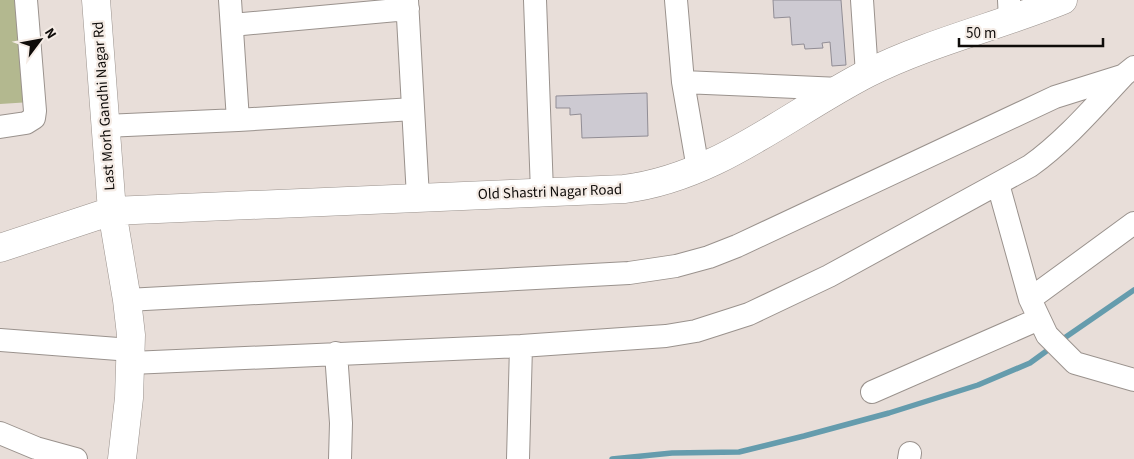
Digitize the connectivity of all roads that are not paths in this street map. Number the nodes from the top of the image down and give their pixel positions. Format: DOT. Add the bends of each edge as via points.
graph roads {
  1 [pos="26,0"];
  2 [pos="96,0"];
  3 [pos="230,0"];
  4 [pos="535,0"];
  5 [pos="676,0"];
  6 [pos="862,0"];
  7 [pos="1063,0"];
  8 [pos="408,4"];
  9 [pos="1009,10"];
  10 [pos="232,25"];
  11 [pos="1129,71"];
  12 [pos="867,74"];
  13 [pos="683,82"];
  14 [pos="840,89"];
  15 [pos="413,109"];
  16 [pos="238,120"];
  17 [pos="106,126"];
  18 [pos="0,127"];
  19 [pos="698,169"];
  20 [pos="998,184"];
  21 [pos="542,192"];
  22 [pos="418,197"];
  23 [pos="112,211"];
  24 [pos="1134,223"];
  25 [pos="0,248"];
  26 [pos="1030,298"];
  27 [pos="126,300"];
  28 [pos="1043,327"];
  29 [pos="0,340"];
  30 [pos="520,346"];
  31 [pos="336,353"];
  32 [pos="131,356"];
  33 [pos="1134,380"];
  34 [pos="872,392"];
  35 [pos="0,433"];
  36 [pos="76,459"];
  37 [pos="122,459"];
  38 [pos="340,459"];
  39 [pos="518,459"];
  1 -- 18 [label="street" via="34,118 26,123"];
  2 -- 17 [label="street, Last Morh Gandhi Nagar Rd"];
  3 -- 10 [label="street"];
  4 -- 21 [label="street"];
  5 -- 13 [label="street"];
  6 -- 12 [label="street"];
  7 -- 9 [label="street, Old Shastri Nagar Road"];
  8 -- 10 [label="street"];
  8 -- 15 [label="street"];
  9 -- 12 [label="street, Old Shastri Nagar Road"];
  10 -- 16 [label="street"];
  11 -- 20 [label="street" via="1047,154"];
  11 -- 27 [label="street" via="1055,97 737,246 676,266 629,273"];
  12 -- 14 [label="street, Old Shastri Nagar Road"];
  13 -- 14 [label="street"];
  13 -- 19 [label="street"];
  14 -- 19 [label="street, Old Shastri Nagar Road"];
  15 -- 16 [label="street"];
  15 -- 22 [label="street"];
  16 -- 17 [label="street"];
  17 -- 23 [label="street, Last Morh Gandhi Nagar Rd"];
  19 -- 21 [label="street, Old Shastri Nagar Road" via="648,186"];
  20 -- 26 [label="street"];
  20 -- 30 [label="street" via="829,276 749,314 696,331 666,336"];
  21 -- 22 [label="street, Old Shastri Nagar Road"];
  22 -- 23 [label="street, Old Shastri Nagar Road"];
  23 -- 25 [label="street, Old Shastri Nagar Road"];
  23 -- 27 [label="street, Last Morh Gandhi Nagar Rd"];
  24 -- 26 [label="street"];
  26 -- 28 [label="street"];
  27 -- 32 [label="street, Last Morh Gandhi Nagar Rd"];
  28 -- 33 [label="street" via="1075,363"];
  28 -- 34 [label="street"];
  29 -- 32 [label="street"];
  30 -- 31 [label="street"];
  30 -- 39 [label="street"];
  31 -- 32 [label="street"];
  31 -- 38 [label="street"];
  32 -- 37 [label="street, Last Morh Gandhi Nagar Rd" via="129,408"];
  35 -- 36 [label="street" via="36,448"];
}
